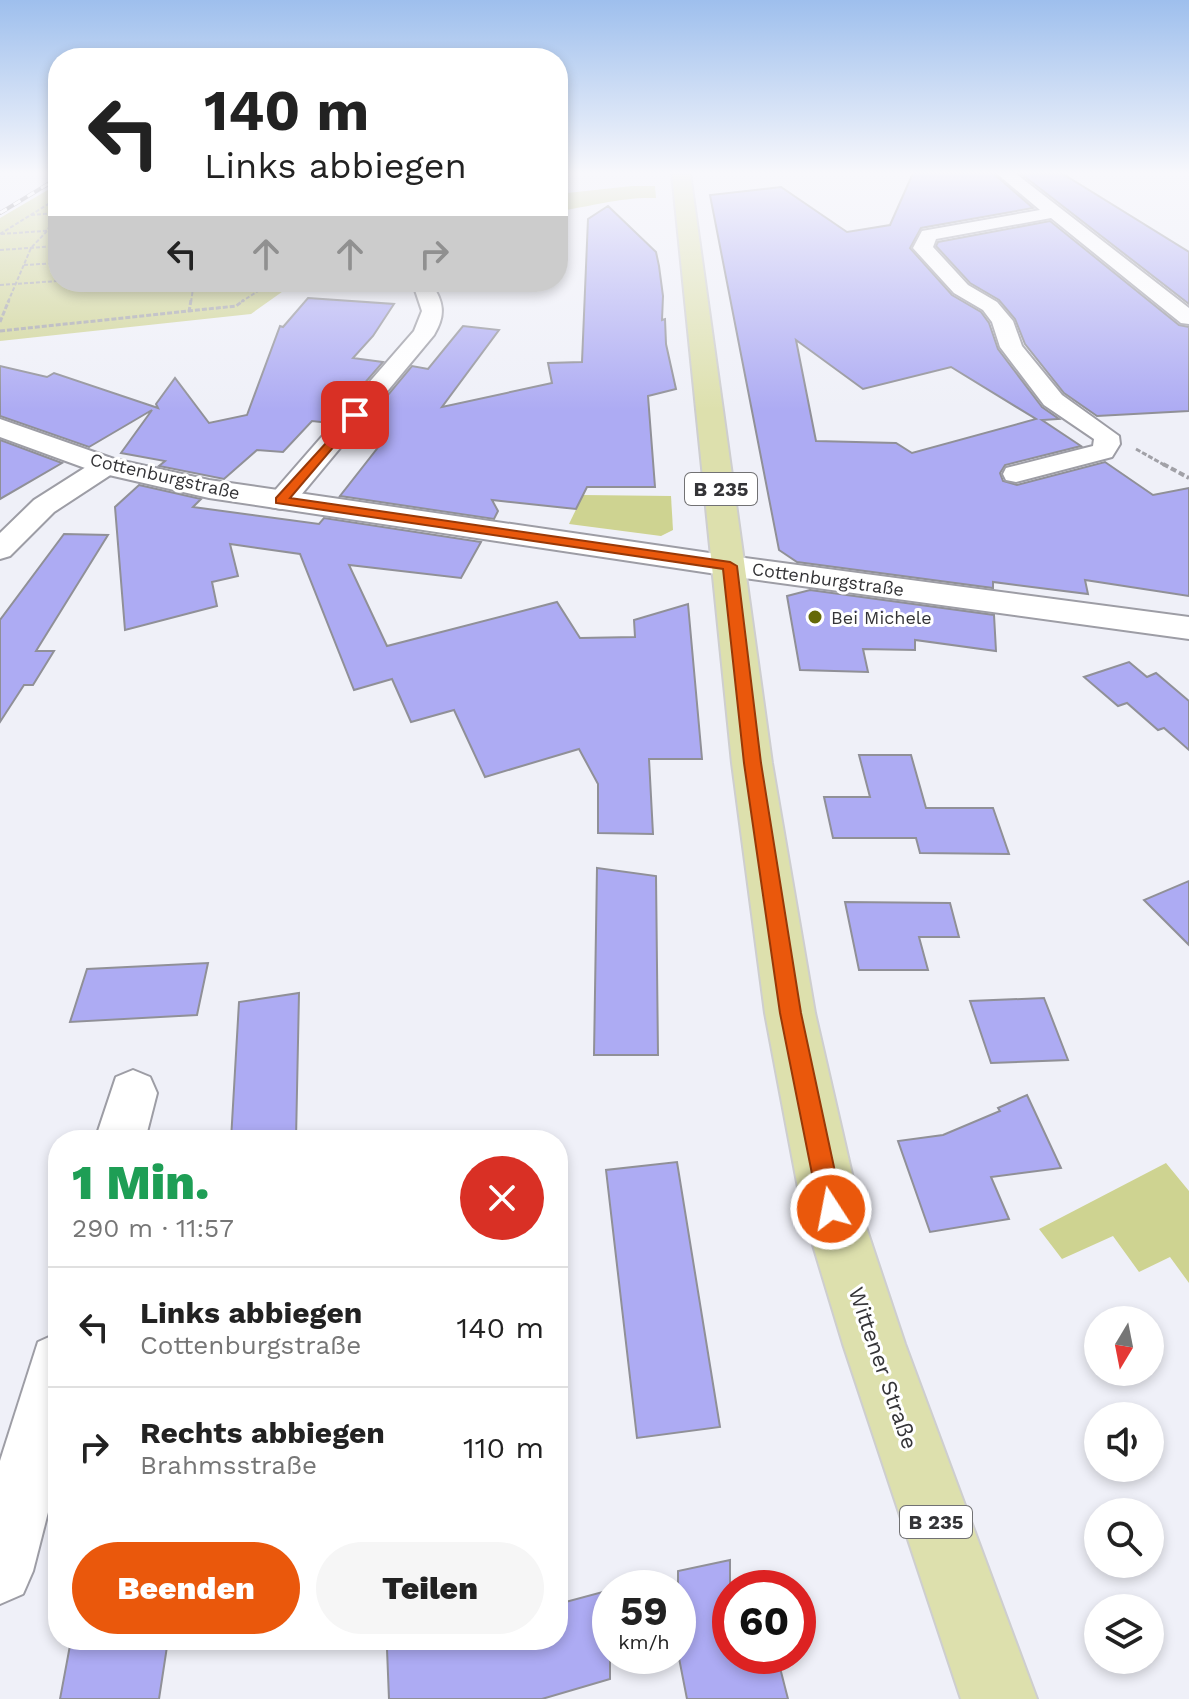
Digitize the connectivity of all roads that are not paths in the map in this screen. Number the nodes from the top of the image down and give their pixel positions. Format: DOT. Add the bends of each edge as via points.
graph roads {
  1 [pos="691,252"];
  2 [pos="927,252"];
  3 [pos="1107,252"];
  4 [pos="427,292"];
  5 [pos="1189,318"];
  6 [pos="0,427"];
  7 [pos="106,466"];
  8 [pos="1016,474"];
  9 [pos="281,501"];
  10 [pos="0,550"];
  11 [pos="730,566"];
  12 [pos="1189,628"];
  13 [pos="133,1093"];
  14 [pos="123,1130"];
  15 [pos="48,1398"];
  16 [pos="0,1571"];
  17 [pos="999,1699"];
  1 -- 11 [label="main road, Wittener Straße / B 235"];
  2 -- 8 [label="street" via="961,289 990,306 1011,347 1053,400 1106,436 1103,451"];
  3 -- 5 [label="street"];
  4 -- 9 [label="street" via="434,310 423,335"];
  6 -- 7 [label="street, Cottenburgstraße"];
  7 -- 9 [label="street, Cottenburgstraße"];
  7 -- 10 [label="street" via="36,513"];
  9 -- 11 [label="street, Cottenburgstraße"];
  11 -- 12 [label="street, Cottenburgstraße"];
  11 -- 17 [label="main road, Wittener Straße / B 235" via="752,763 790,1013 831,1209"];
  13 -- 14 [label="street"];
  15 -- 16 [label="street"];
}
